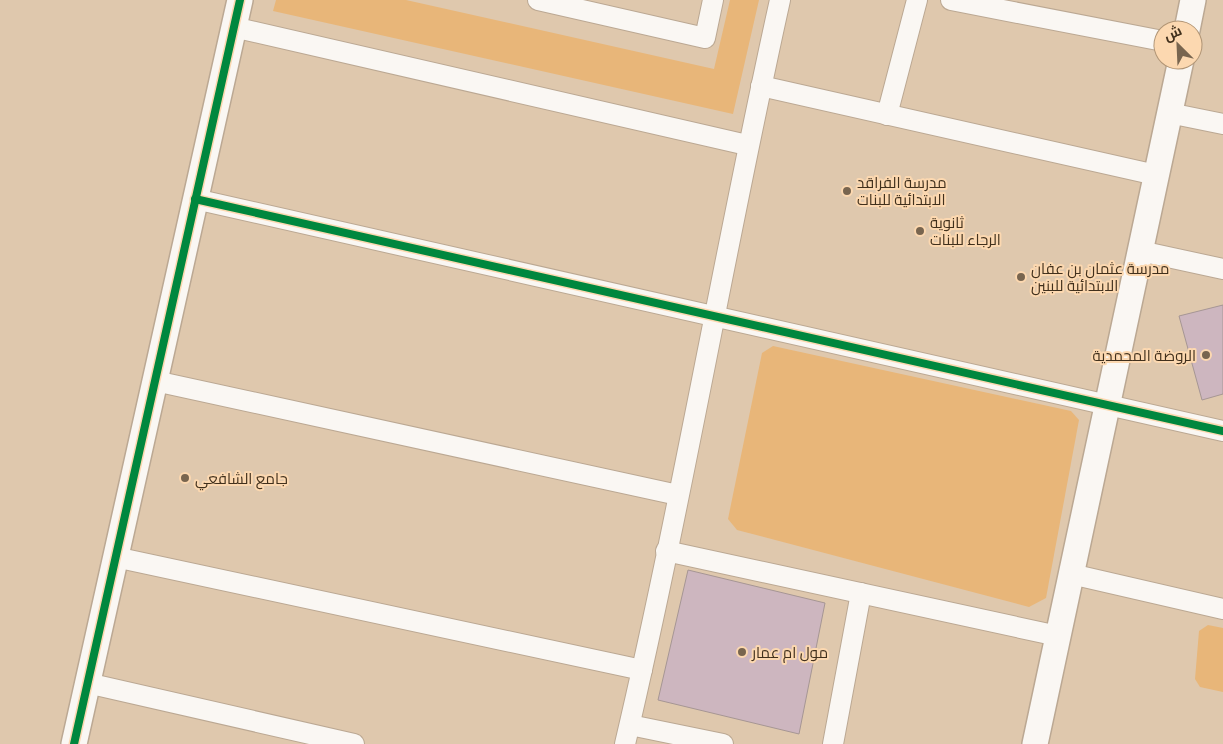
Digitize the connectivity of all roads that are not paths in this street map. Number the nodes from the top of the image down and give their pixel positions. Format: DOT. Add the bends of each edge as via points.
graph roads {
  1 [pos="240,0"];
  2 [pos="538,0"];
  3 [pos="713,0"];
  4 [pos="780,0"];
  5 [pos="916,0"];
  6 [pos="951,0"];
  7 [pos="1193,0"];
  8 [pos="561,3"];
  9 [pos="1032,8"];
  10 [pos="1189,20"];
  11 [pos="234,27"];
  12 [pos="1153,38"];
  13 [pos="1179,70"];
  14 [pos="761,86"];
  15 [pos="1169,114"];
  16 [pos="887,115"];
  17 [pos="1223,124"];
  18 [pos="748,145"];
  19 [pos="1156,175"];
  20 [pos="195,199"];
  21 [pos="1140,251"];
  22 [pos="1223,268"];
  23 [pos="715,317"];
  24 [pos="155,381"];
  25 [pos="1107,404"];
  26 [pos="1223,431"];
  27 [pos="678,495"];
  28 [pos="666,551"];
  29 [pos="115,557"];
  30 [pos="1071,574"];
  31 [pos="861,593"];
  32 [pos="1223,609"];
  33 [pos="1058,636"];
  34 [pos="642,670"];
  35 [pos="87,683"];
  36 [pos="628,734"];
  37 [pos="74,744"];
  38 [pos="354,744"];
  39 [pos="723,744"];
  40 [pos="833,744"];
  41 [pos="1035,744"];
  1 -- 11 [label="street"];
  2 -- 8 [label="street"];
  3 -- 8 [label="street" via="705,38"];
  4 -- 14 [label="street"];
  5 -- 16 [label="street"];
  6 -- 9 [label="street"];
  7 -- 10 [label="street"];
  9 -- 12 [label="street"];
  11 -- 18 [label="street"];
  11 -- 20 [label="street"];
  13 -- 15 [label="street"];
  14 -- 16 [label="street"];
  14 -- 18 [label="street"];
  15 -- 17 [label="street"];
  15 -- 19 [label="street"];
  16 -- 19 [label="street"];
  18 -- 23 [label="street"];
  19 -- 21 [label="street"];
  20 -- 23 [label="street"];
  20 -- 24 [label="street"];
  21 -- 22 [label="street"];
  21 -- 25 [label="street"];
  23 -- 25 [label="street"];
  23 -- 27 [label="street"];
  24 -- 27 [label="street"];
  24 -- 29 [label="street"];
  25 -- 26 [label="street"];
  25 -- 30 [label="street"];
  27 -- 28 [label="street"];
  28 -- 31 [label="street"];
  28 -- 34 [label="street"];
  29 -- 34 [label="street"];
  29 -- 35 [label="street"];
  30 -- 32 [label="street"];
  30 -- 33 [label="street"];
  31 -- 33 [label="street"];
  31 -- 40 [label="street"];
  33 -- 41 [label="street"];
  34 -- 36 [label="street"];
  35 -- 37 [label="street"];
  35 -- 38 [label="street"];
  36 -- 39 [label="street"];
}
